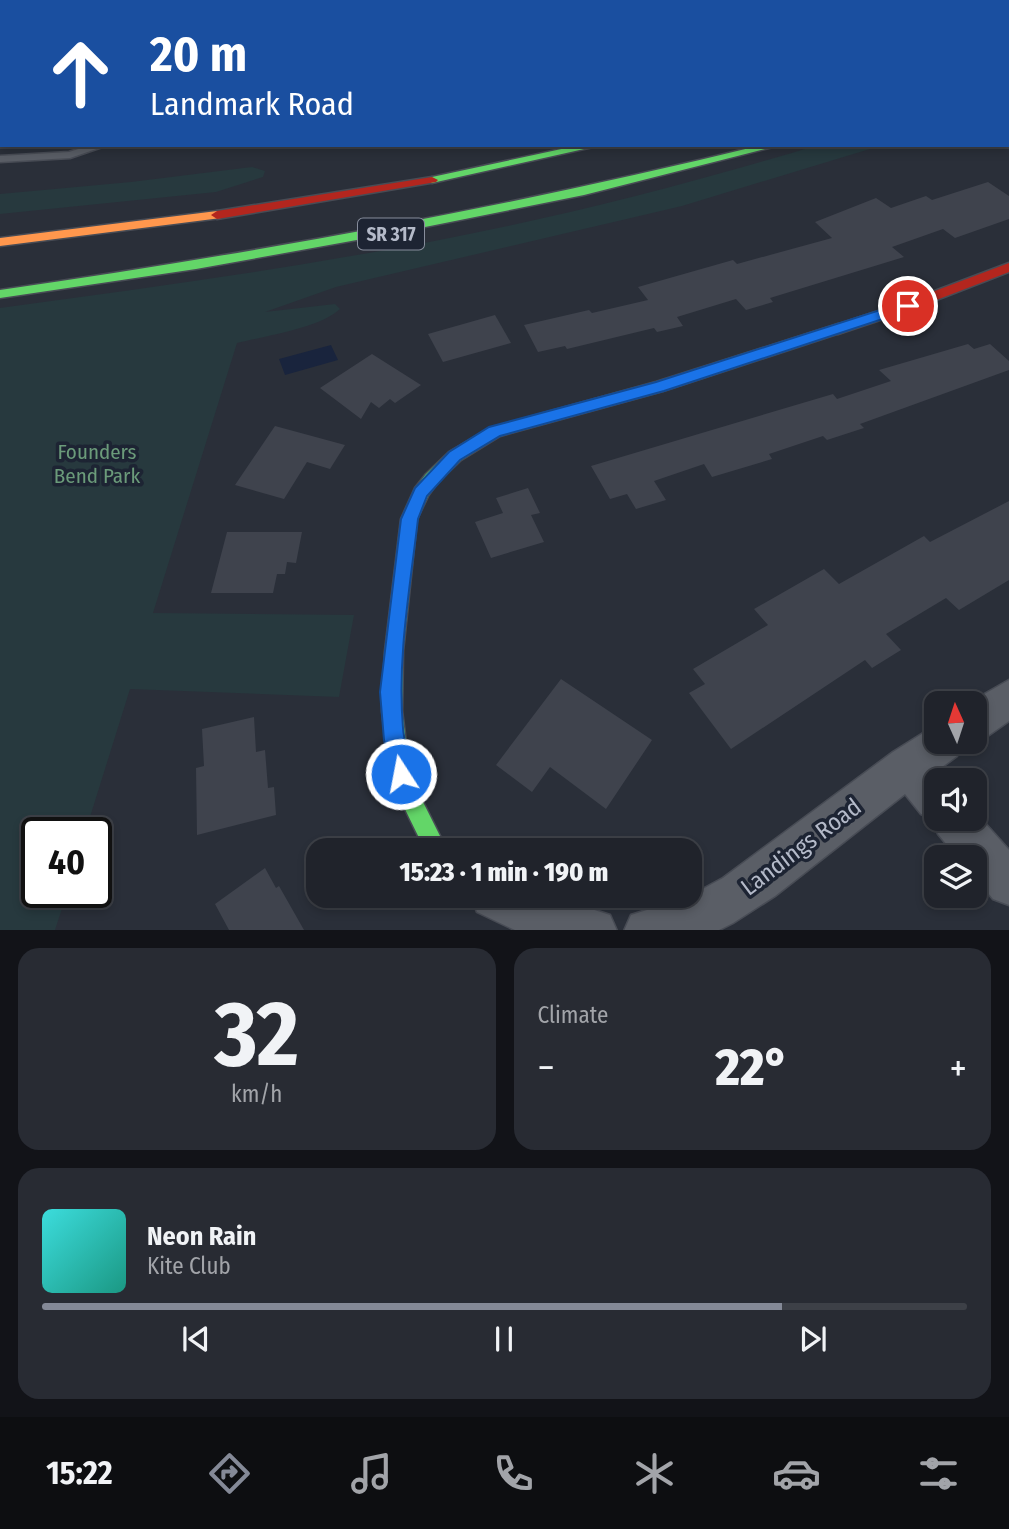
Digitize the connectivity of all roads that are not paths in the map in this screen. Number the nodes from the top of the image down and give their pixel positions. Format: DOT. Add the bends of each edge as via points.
graph roads {
  1 [pos="96,147"];
  2 [pos="587,147"];
  3 [pos="768,147"];
  4 [pos="0,159"];
  5 [pos="0,242"];
  6 [pos="1009,267"];
  7 [pos="0,294"];
  8 [pos="1009,698"];
  9 [pos="987,713"];
  10 [pos="925,754"];
  11 [pos="907,766"];
  12 [pos="924,785"];
  13 [pos="964,831"];
  14 [pos="428,838"];
  15 [pos="1009,883"];
  16 [pos="518,908"];
  17 [pos="594,930"];
  18 [pos="647,930"];
  1 -- 4 [label="lane" via="70,155"];
  2 -- 5 [label="main road, SR 317" via="280,206"];
  3 -- 7 [label="main road, SR 317" via="550,202 370,238"];
  6 -- 14 [label="main road" via="908,306 658,387 495,432 468,446 432,478 409,519 390,692 401,774"];
  8 -- 9 [label="street"];
  10 -- 11 [label="street, Landings Road"];
  11 -- 12 [label="street"];
  11 -- 18 [label="street, Landings Road" via="747,891 685,920"];
  13 -- 15 [label="street"];
  16 -- 17 [label="street"];
}
